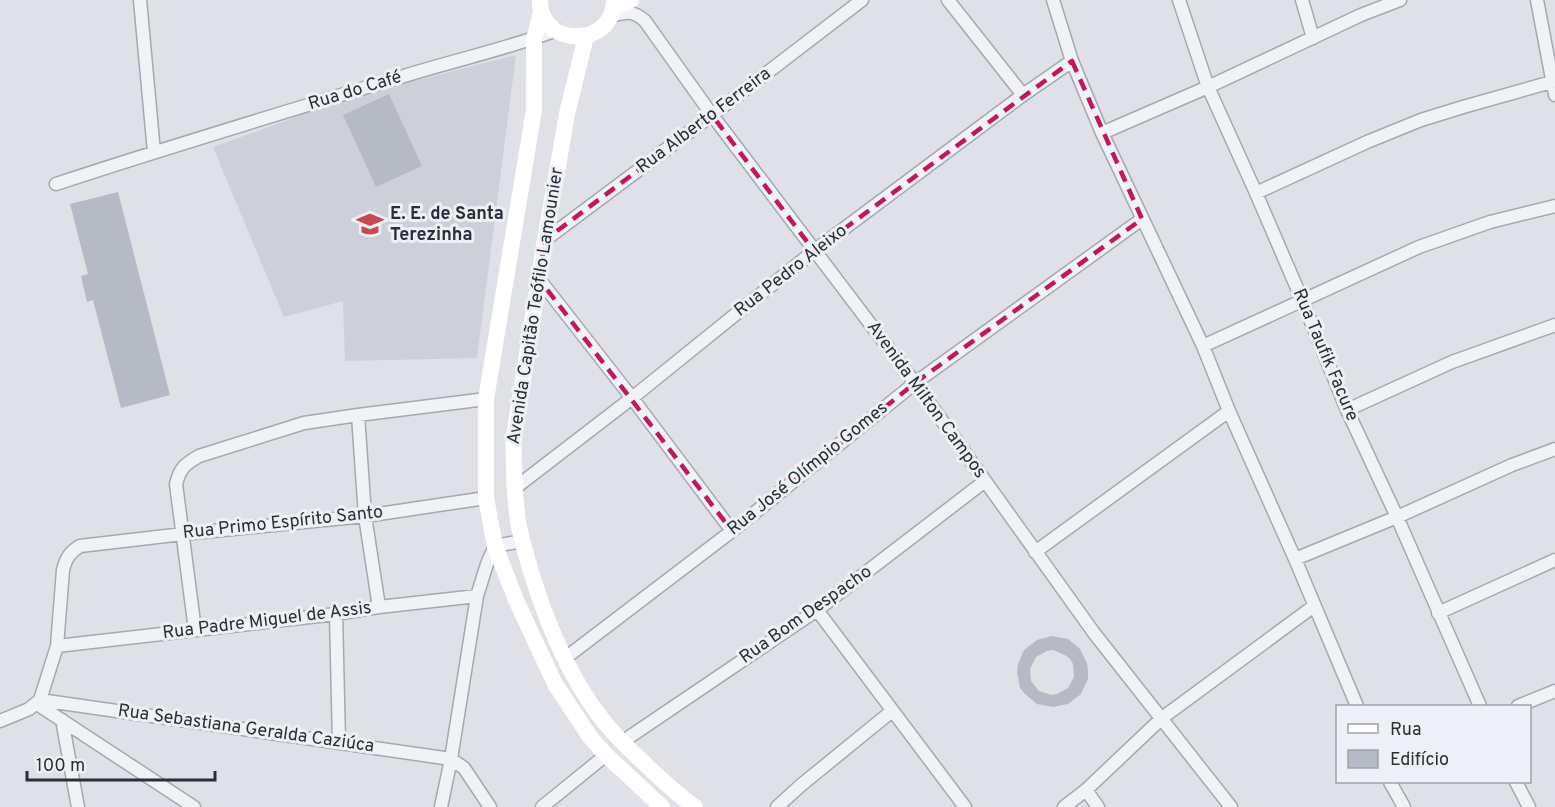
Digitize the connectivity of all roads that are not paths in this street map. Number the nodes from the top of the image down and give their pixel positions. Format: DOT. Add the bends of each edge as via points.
graph roads {
  1 [pos="140,0"];
  2 [pos="631,0"];
  3 [pos="862,0"];
  4 [pos="948,0"];
  5 [pos="1053,0"];
  6 [pos="1179,0"];
  7 [pos="1302,0"];
  8 [pos="1400,0"];
  9 [pos="1537,0"];
  10 [pos="541,6"];
  11 [pos="613,8"];
  12 [pos="556,30"];
  13 [pos="586,36"];
  14 [pos="1313,38"];
  15 [pos="534,39"];
  16 [pos="1072,61"];
  17 [pos="1554,82"];
  18 [pos="1208,87"];
  19 [pos="1023,95"];
  20 [pos="1555,95"];
  21 [pos="712,115"];
  22 [pos="1102,133"];
  23 [pos="154,152"];
  24 [pos="56,184"];
  25 [pos="1256,193"];
  26 [pos="1555,206"];
  27 [pos="1142,219"];
  28 [pos="544,240"];
  29 [pos="814,251"];
  30 [pos="538,279"];
  31 [pos="1303,302"];
  32 [pos="1555,325"];
  33 [pos="1203,346"];
  34 [pos="915,383"];
  35 [pos="632,398"];
  36 [pos="486,399"];
  37 [pos="1347,410"];
  38 [pos="1228,411"];
  39 [pos="358,415"];
  40 [pos="1555,449"];
  41 [pos="986,481"];
  42 [pos="515,488"];
  43 [pos="486,498"];
  44 [pos="365,516"];
  45 [pos="1397,517"];
  46 [pos="732,531"];
  47 [pos="183,534"];
  48 [pos="522,542"];
  49 [pos="495,546"];
  50 [pos="1035,552"];
  51 [pos="1295,559"];
  52 [pos="1555,560"];
  53 [pos="477,596"];
  54 [pos="1314,606"];
  55 [pos="379,607"];
  56 [pos="817,610"];
  57 [pos="1438,613"];
  58 [pos="336,614"];
  59 [pos="195,630"];
  60 [pos="57,646"];
  61 [pos="564,659"];
  62 [pos="1555,691"];
  63 [pos="39,702"];
  64 [pos="1357,705"];
  65 [pos="1480,705"];
  66 [pos="1520,705"];
  67 [pos="892,711"];
  68 [pos="1162,718"];
  69 [pos="62,720"];
  70 [pos="0,721"];
  71 [pos="339,742"];
  72 [pos="621,742"];
  73 [pos="606,755"];
  74 [pos="451,759"];
  75 [pos="1390,783"];
  76 [pos="1516,783"];
  77 [pos="1086,790"];
  78 [pos="1402,806"];
  79 [pos="78,807"];
  80 [pos="194,807"];
  81 [pos="441,807"];
  82 [pos="489,807"];
  83 [pos="542,807"];
  84 [pos="662,807"];
  85 [pos="695,807"];
  86 [pos="777,807"];
  87 [pos="964,807"];
  88 [pos="1064,807"];
  89 [pos="1098,807"];
  90 [pos="1231,807"];
  91 [pos="1528,807"];
  1 -- 23 [label="street"];
  2 -- 11 [label="main road"];
  3 -- 21 [label="street, Rua Alberto Ferreira"];
  4 -- 19 [label="street"];
  5 -- 16 [label="street"];
  6 -- 18 [label="street, Rua Taufik Facure"];
  7 -- 14 [label="street"];
  8 -- 14 [label="street"];
  9 -- 17 [label="street"];
  10 -- 12 [label="main road"];
  10 -- 15 [label="main road, Avenida Capitão Teófilo Lamounier"];
  11 -- 13 [label="main road" via="601,29"];
  11 -- 21 [label="street, Avenida Milton Campos" via="645,21"];
  12 -- 13 [label="main road" via="566,36"];
  12 -- 15 [label="street, Rua do Café"];
  13 -- 28 [label="main road, Avenida Capitão Teófilo Lamounier"];
  14 -- 18 [label="street"];
  15 -- 23 [label="street, Rua do Café"];
  15 -- 36 [label="main road, Avenida Capitão Teófilo Lamounier" via="534,110"];
  16 -- 19 [label="street, Rua Pedro Aleixo"];
  16 -- 22 [label="street"];
  17 -- 20 [label="street"];
  17 -- 25 [label="street" via="1421,120"];
  18 -- 22 [label="street"];
  18 -- 25 [label="street, Rua Taufik Facure"];
  19 -- 29 [label="street, Rua Pedro Aleixo"];
  21 -- 28 [label="street, Rua Alberto Ferreira"];
  21 -- 29 [label="street, Avenida Milton Campos"];
  22 -- 27 [label="street"];
  23 -- 24 [label="street, Rua do Café"];
  25 -- 31 [label="street, Rua Taufik Facure"];
  26 -- 31 [label="street" via="1490,222 1419,247"];
  27 -- 33 [label="street"];
  27 -- 34 [label="street, Rua José Olímpio Gomes"];
  28 -- 30 [label="main road, Avenida Capitão Teófilo Lamounier"];
  29 -- 34 [label="street, Avenida Milton Campos"];
  29 -- 35 [label="street, Rua Pedro Aleixo"];
  30 -- 35 [label="street"];
  30 -- 42 [label="main road, Avenida Capitão Teófilo Lamounier" via="514,436"];
  31 -- 33 [label="street"];
  31 -- 37 [label="street, Rua Taufik Facure"];
  32 -- 37 [label="street" via="1452,362"];
  33 -- 38 [label="street"];
  34 -- 41 [label="street, Avenida Milton Campos"];
  34 -- 46 [label="street, Rua José Olímpio Gomes"];
  35 -- 42 [label="street, Rua Pedro Aleixo"];
  35 -- 46 [label="street"];
  36 -- 39 [label="street"];
  36 -- 43 [label="main road, Avenida Capitão Teófilo Lamounier"];
  37 -- 45 [label="street, Rua Taufik Facure"];
  38 -- 50 [label="street"];
  38 -- 51 [label="street"];
  39 -- 44 [label="street"];
  39 -- 47 [label="street" via="304,423 199,456 184,466 176,484"];
  40 -- 45 [label="street"];
  41 -- 50 [label="street, Avenida Milton Campos"];
  41 -- 56 [label="street, Rua Bom Despacho"];
  42 -- 48 [label="main road, Avenida Capitão Teófilo Lamounier"];
  43 -- 44 [label="street, Rua Primo Espírito Santo"];
  43 -- 49 [label="main road, Avenida Capitão Teófilo Lamounier"];
  44 -- 47 [label="street, Rua Primo Espírito Santo"];
  44 -- 55 [label="street"];
  45 -- 51 [label="street"];
  45 -- 57 [label="street, Rua Taufik Facure"];
  46 -- 61 [label="street, Rua José Olímpio Gomes"];
  47 -- 59 [label="street"];
  47 -- 60 [label="street, Rua Primo Espírito Santo" via="80,546 71,552 63,570"];
  48 -- 49 [label="street"];
  48 -- 61 [label="main road, Avenida Capitão Teófilo Lamounier" via="543,610"];
  49 -- 53 [label="street"];
  49 -- 73 [label="main road, Avenida Capitão Teófilo Lamounier" via="555,684"];
  50 -- 68 [label="street, Avenida Milton Campos"];
  51 -- 54 [label="street"];
  52 -- 57 [label="street"];
  53 -- 55 [label="street, Rua Padre Miguel de Assis"];
  53 -- 74 [label="street"];
  54 -- 64 [label="street"];
  54 -- 68 [label="street"];
  55 -- 58 [label="street, Rua Padre Miguel de Assis"];
  56 -- 67 [label="street"];
  56 -- 72 [label="street, Rua Bom Despacho"];
  57 -- 65 [label="street, Rua Taufik Facure"];
  58 -- 59 [label="street, Rua Padre Miguel de Assis"];
  58 -- 71 [label="street"];
  59 -- 60 [label="street, Rua Padre Miguel de Assis"];
  60 -- 63 [label="street"];
  61 -- 72 [label="main road, Avenida Capitão Teófilo Lamounier" via="586,697"];
  62 -- 66 [label="street"];
  63 -- 69 [label="street"];
  63 -- 70 [label="street"];
  63 -- 71 [label="street, Rua Sebastiana Geralda Caziúca"];
  67 -- 86 [label="street"];
  67 -- 87 [label="street"];
  68 -- 77 [label="street"];
  68 -- 90 [label="street, Avenida Milton Campos"];
  69 -- 79 [label="street"];
  69 -- 80 [label="street"];
  71 -- 74 [label="street, Rua Sebastiana Geralda Caziúca"];
  72 -- 85 [label="main road, Avenida Capitão Teófilo Lamounier"];
  73 -- 83 [label="street"];
  73 -- 84 [label="main road, Avenida Capitão Teófilo Lamounier"];
  74 -- 81 [label="street"];
  74 -- 82 [label="street" via="464,768"];
  75 -- 78 [label="street"];
  76 -- 91 [label="street"];
  77 -- 88 [label="street"];
  77 -- 89 [label="street"];
}
